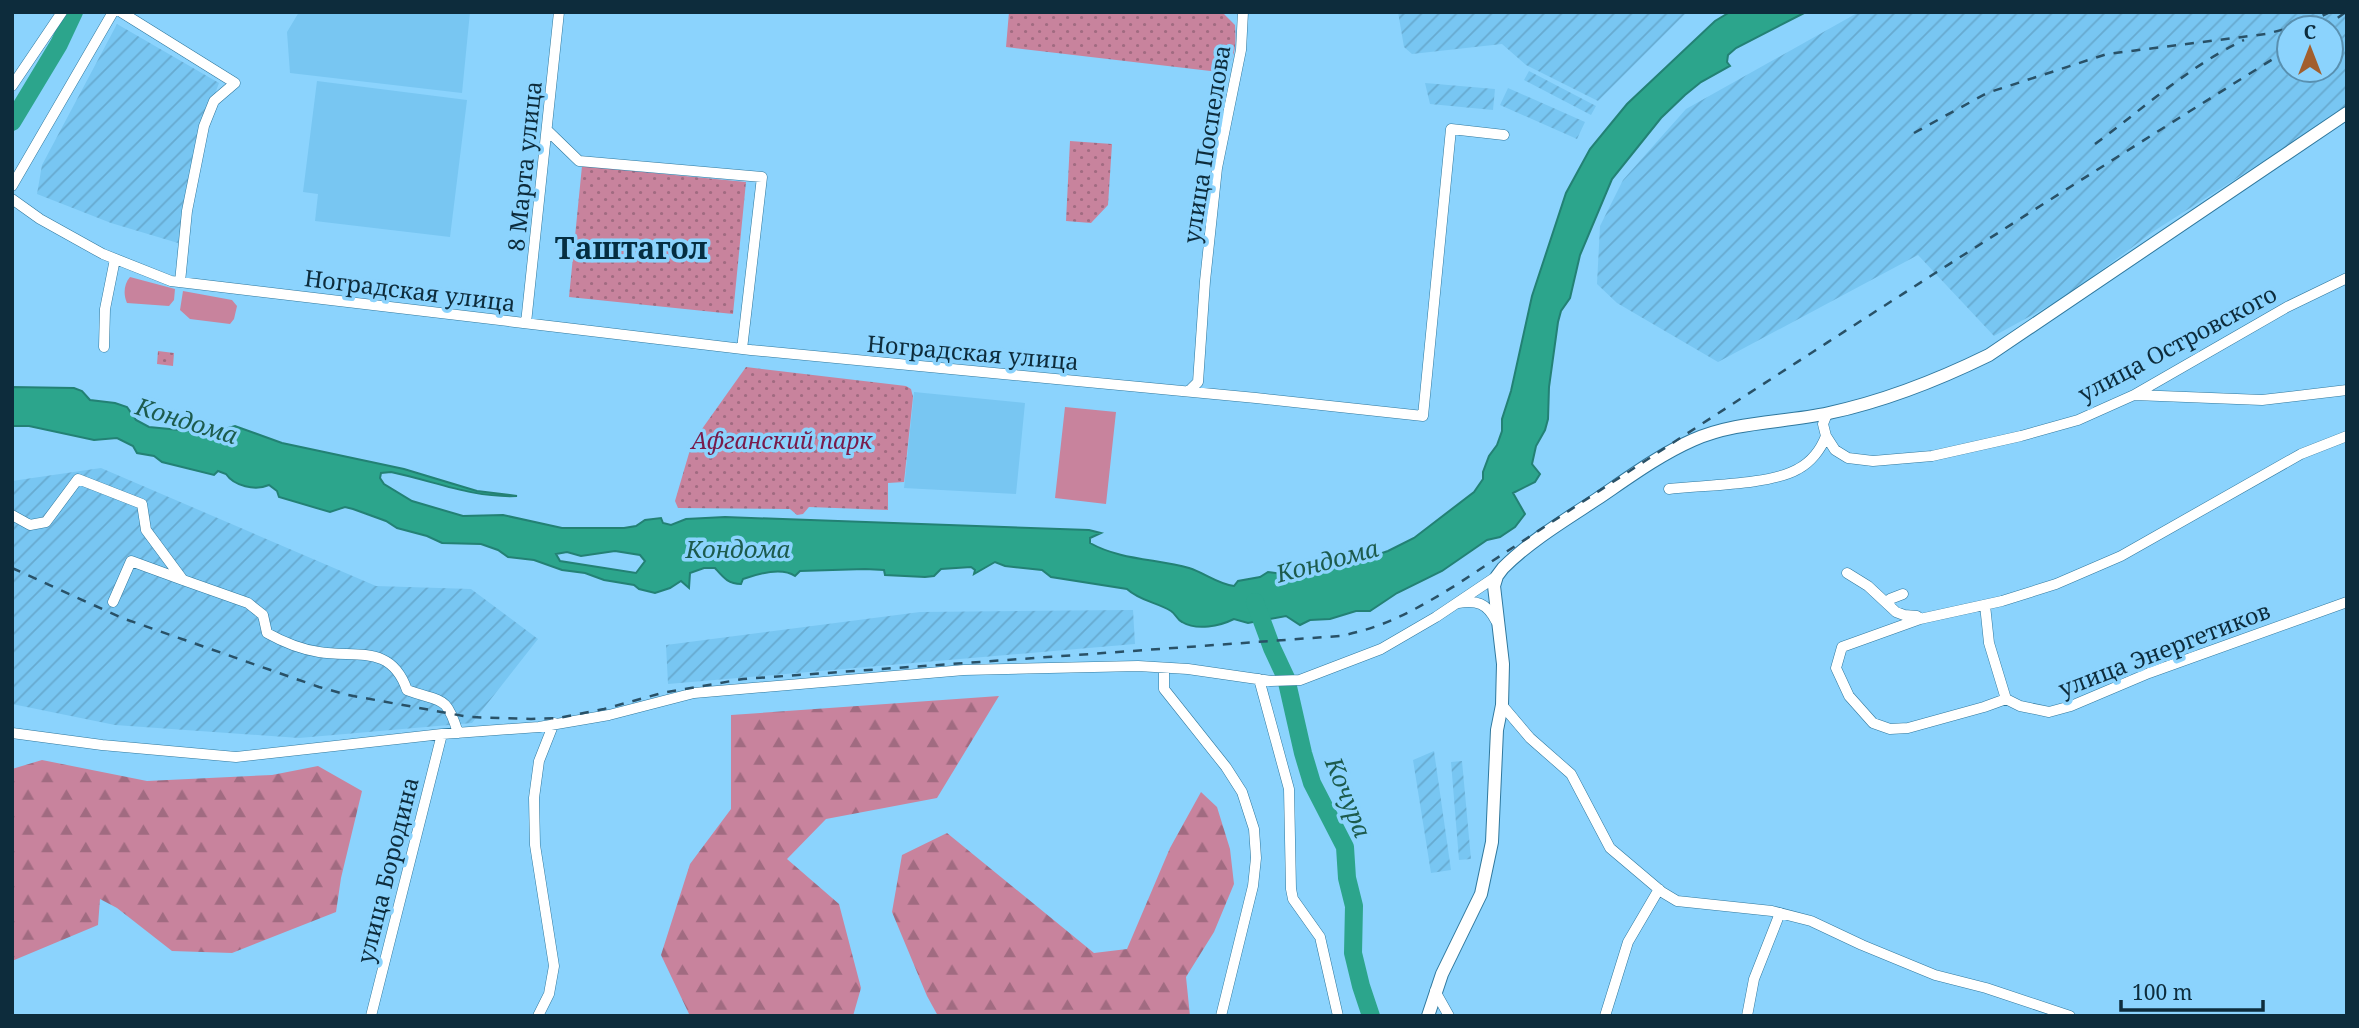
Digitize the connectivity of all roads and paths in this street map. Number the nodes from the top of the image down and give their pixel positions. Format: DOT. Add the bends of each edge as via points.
graph roads {
  1 [pos="62,12"];
  2 [pos="114,12"];
  3 [pos="121,12"];
  4 [pos="559,12"];
  5 [pos="1243,12"];
  6 [pos="12,86"];
  7 [pos="2347,113"];
  8 [pos="548,131"];
  9 [pos="1504,135"];
  10 [pos="12,186"];
  11 [pos="12,199"];
  12 [pos="115,259"];
  13 [pos="2347,278"];
  14 [pos="180,282"];
  15 [pos="526,323"];
  16 [pos="104,347"];
  17 [pos="742,349"];
  18 [pos="2347,390"];
  19 [pos="1189,391"];
  20 [pos="2134,395"];
  21 [pos="1827,414"];
  22 [pos="1826,436"];
  23 [pos="2347,436"];
  24 [pos="1669,489"];
  25 [pos="12,515"];
  26 [pos="1847,573"];
  27 [pos="1497,576"];
  28 [pos="183,580"];
  29 [pos="1903,594"];
  30 [pos="113,602"];
  31 [pos="2347,602"];
  32 [pos="1457,603"];
  33 [pos="1889,605"];
  34 [pos="1984,605"];
  35 [pos="1920,619"];
  36 [pos="1501,631"];
  37 [pos="1164,668"];
  38 [pos="1259,679"];
  39 [pos="2006,699"];
  40 [pos="1502,705"];
  41 [pos="554,723"];
  42 [pos="12,733"];
  43 [pos="457,733"];
  44 [pos="442,734"];
  45 [pos="1658,889"];
  46 [pos="1780,913"];
  47 [pos="1435,991"];
  48 [pos="371,1016"];
  49 [pos="538,1016"];
  50 [pos="1221,1016"];
  51 [pos="1338,1016"];
  52 [pos="1428,1016"];
  53 [pos="1449,1016"];
  54 [pos="1605,1016"];
  55 [pos="1747,1016"];
  56 [pos="2070,1016"];
  1 -- 6 [label="street"];
  2 -- 10 [label="street"];
  3 -- 14 [label="street" via="235,83 214,101 204,126 187,211"];
  4 -- 8 [label="street, 8 Марта улица"];
  5 -- 19 [label="street, улица Поспелова" via="1241,50 1217,168 1198,382"];
  7 -- 21 [label="main road" via="1989,355 1891,396"];
  8 -- 15 [label="street, 8 Марта улица"];
  8 -- 17 [label="street" via="579,161 762,177"];
  9 -- 19 [label="street, Ноградская улица" via="1451,129 1423,416"];
  11 -- 12 [label="street, Ноградская улица"];
  12 -- 14 [label="street, Ноградская улица"];
  12 -- 16 [label="street" via="105,309"];
  13 -- 20 [label="street, улица Островского"];
  14 -- 15 [label="street, Ноградская улица"];
  15 -- 17 [label="street, Ноградская улица"];
  17 -- 19 [label="street, Ноградская улица"];
  18 -- 20 [label="street" via="2262,400"];
  20 -- 22 [label="street, улица Островского" via="2078,420 1932,456 1873,461 1848,458 1835,450"];
  21 -- 22 [label="street" via="1823,424"];
  21 -- 27 [label="main road" via="1745,424 1694,440 1553,528 1511,559"];
  22 -- 24 [label="street" via="1810,460 1786,474"];
  23 -- 34 [label="street" via="2301,454 2120,556 2056,584"];
  25 -- 28 [label="street" via="30,525 46,522 78,480 108,489 142,504 146,530"];
  26 -- 33 [label="street"];
  27 -- 32 [label="street"];
  27 -- 36 [label="main road" via="1495,597"];
  28 -- 30 [label="street" via="131,561"];
  28 -- 43 [label="street" via="248,603 263,615 267,633 286,644 320,652 368,654 392,663 407,690 451,709"];
  29 -- 33 [label="street" via="1890,599"];
  31 -- 39 [label="street, улица Энергетиков" via="2071,706 2049,712"];
  32 -- 36 [label="street" via="1480,602"];
  32 -- 38 [label="street" via="1381,649 1300,680"];
  33 -- 35 [label="street"];
  34 -- 35 [label="street"];
  34 -- 39 [label="street" via="1989,643"];
  35 -- 39 [label="street" via="1842,647 1836,667 1849,696 1873,723 1890,729 1908,728"];
  36 -- 40 [label="main road"];
  37 -- 38 [label="street"];
  37 -- 41 [label="street" via="964,670 833,679 694,693"];
  37 -- 50 [label="street" via="1164,689 1226,767 1242,792 1254,829 1253,886"];
  38 -- 51 [label="street" via="1289,789 1293,898 1320,937"];
  40 -- 45 [label="street" via="1530,738 1571,774 1611,848"];
  40 -- 47 [label="main road" via="1492,842 1481,894"];
  41 -- 43 [label="street"];
  41 -- 49 [label="street" via="540,761 534,797 536,845 554,966 549,994"];
  42 -- 44 [label="street" via="236,757"];
  43 -- 44 [label="street"];
  44 -- 48 [label="street, улица Бородина"];
  45 -- 46 [label="street" via="1677,901"];
  45 -- 54 [label="street" via="1628,942"];
  46 -- 55 [label="street" via="1754,979"];
  46 -- 56 [label="street" via="1811,920 1935,975"];
  47 -- 52 [label="main road"];
  47 -- 53 [label="street"];
}
